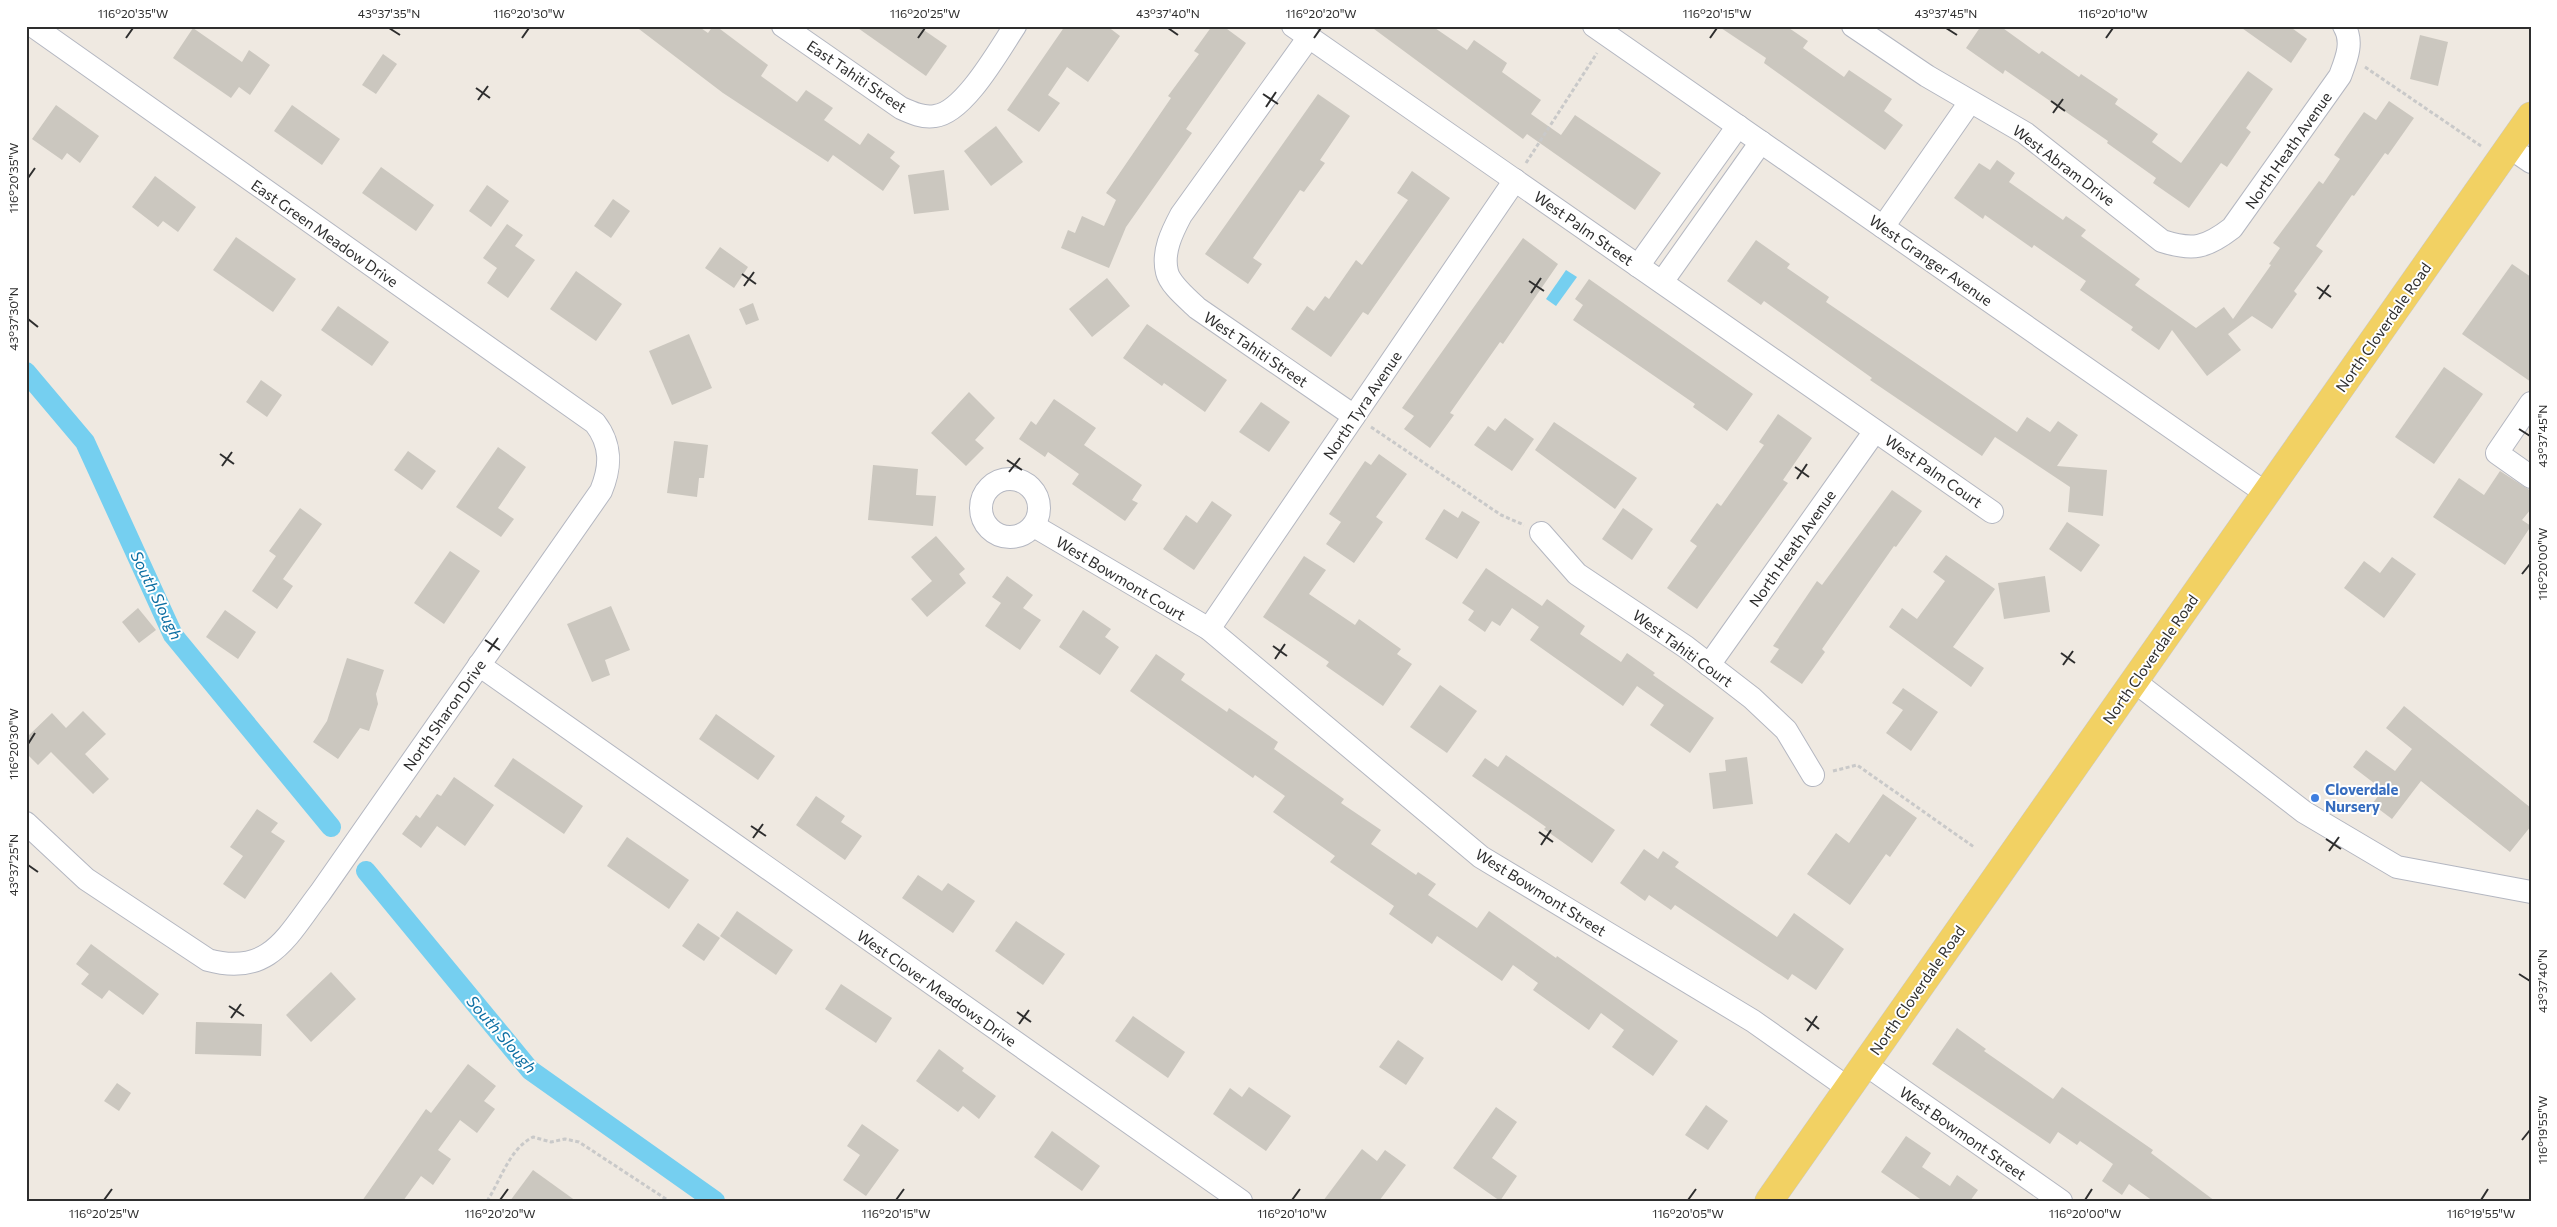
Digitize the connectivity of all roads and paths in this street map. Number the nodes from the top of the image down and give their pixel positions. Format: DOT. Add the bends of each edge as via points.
graph roads {
  1 [pos="33,26"];
  2 [pos="783,26"];
  3 [pos="1015,26"];
  4 [pos="1853,26"];
  5 [pos="1606,29"];
  6 [pos="1301,32"];
  7 [pos="2347,39"];
  8 [pos="1970,102"];
  9 [pos="2531,116"];
  10 [pos="1738,126"];
  11 [pos="1761,142"];
  12 [pos="2505,154"];
  13 [pos="2531,162"];
  14 [pos="1515,180"];
  15 [pos="1883,227"];
  16 [pos="2200,247"];
  17 [pos="1638,266"];
  18 [pos="1662,282"];
  19 [pos="2531,403"];
  20 [pos="1354,416"];
  21 [pos="1875,431"];
  22 [pos="608,446"];
  23 [pos="2531,477"];
  24 [pos="2267,494"];
  25 [pos="1992,512"];
  26 [pos="1034,526"];
  27 [pos="1541,533"];
  28 [pos="1209,629"];
  29 [pos="479,665"];
  30 [pos="1709,665"];
  31 [pos="2134,681"];
  32 [pos="1813,775"];
  33 [pos="26,823"];
  34 [pos="1974,847"];
  35 [pos="2531,892"];
  36 [pos="1865,1064"];
  37 [pos="1848,1088"];
  38 [pos="488,1201"];
  39 [pos="669,1201"];
  40 [pos="1241,1201"];
  41 [pos="1769,1201"];
  42 [pos="2061,1201"];
  1 -- 22 [label="street, East Green Meadow Drive" via="595,423"];
  2 -- 3 [label="street, East Tahiti Street" via="901,108 935,117 960,103"];
  4 -- 8 [label="street, West Abram Drive"];
  5 -- 10 [label="street, West Granger Avenue"];
  5 -- 14 [label="path"];
  6 -- 14 [label="street, West Palm Street"];
  6 -- 20 [label="street, West Tahiti Street" via="1181,216 1168,245 1167,272 1197,308"];
  7 -- 12 [label="path"];
  7 -- 16 [label="street, North Heath Avenue" via="2340,76 2232,228 2217,240"];
  8 -- 15 [label="street"];
  8 -- 16 [label="street, West Abram Drive" via="2025,133 2162,241 2181,247"];
  9 -- 12 [label="main road, North Cloverdale Road"];
  10 -- 11 [label="street, West Granger Avenue"];
  10 -- 17 [label="street"];
  11 -- 15 [label="street, West Granger Avenue"];
  11 -- 18 [label="street"];
  12 -- 13 [label="street"];
  12 -- 24 [label="main road, North Cloverdale Road"];
  14 -- 17 [label="street, West Palm Street"];
  14 -- 20 [label="street, North Tyra Avenue"];
  15 -- 24 [label="street, West Granger Avenue"];
  17 -- 18 [label="street, West Palm Street"];
  18 -- 21 [label="street, West Palm Street"];
  19 -- 23 [label="street" via="2497,453"];
  20 -- 27 [label="path" via="1502,515"];
  20 -- 28 [label="street, North Tyra Avenue"];
  21 -- 25 [label="street, West Palm Court"];
  21 -- 30 [label="street, North Heath Avenue"];
  22 -- 29 [label="street, North Sharon Drive" via="608,474 601,491"];
  24 -- 31 [label="main road, North Cloverdale Road"];
  26 -- 28 [label="street, West Bowmont Court"];
  27 -- 30 [label="street, West Tahiti Court" via="1577,574"];
  28 -- 37 [label="street, West Bowmont Street" via="1481,857 1753,1021"];
  29 -- 33 [label="street, North Sharon Drive" via="320,893 281,943 267,956 248,964 228,966 208,960 86,879"];
  29 -- 40 [label="street, West Clover Meadows Drive"];
  30 -- 32 [label="street, West Tahiti Court" via="1752,698 1786,730"];
  31 -- 35 [label="street" via="2304,812 2397,867"];
  31 -- 36 [label="main road, North Cloverdale Road"];
  32 -- 34 [label="path" via="1857,766"];
  36 -- 37 [label="main road, North Cloverdale Road"];
  36 -- 42 [label="street, West Bowmont Street"];
  37 -- 41 [label="main road, North Cloverdale Road"];
  38 -- 39 [label="path" via="510,1160 533,1138 578,1142"];
}
